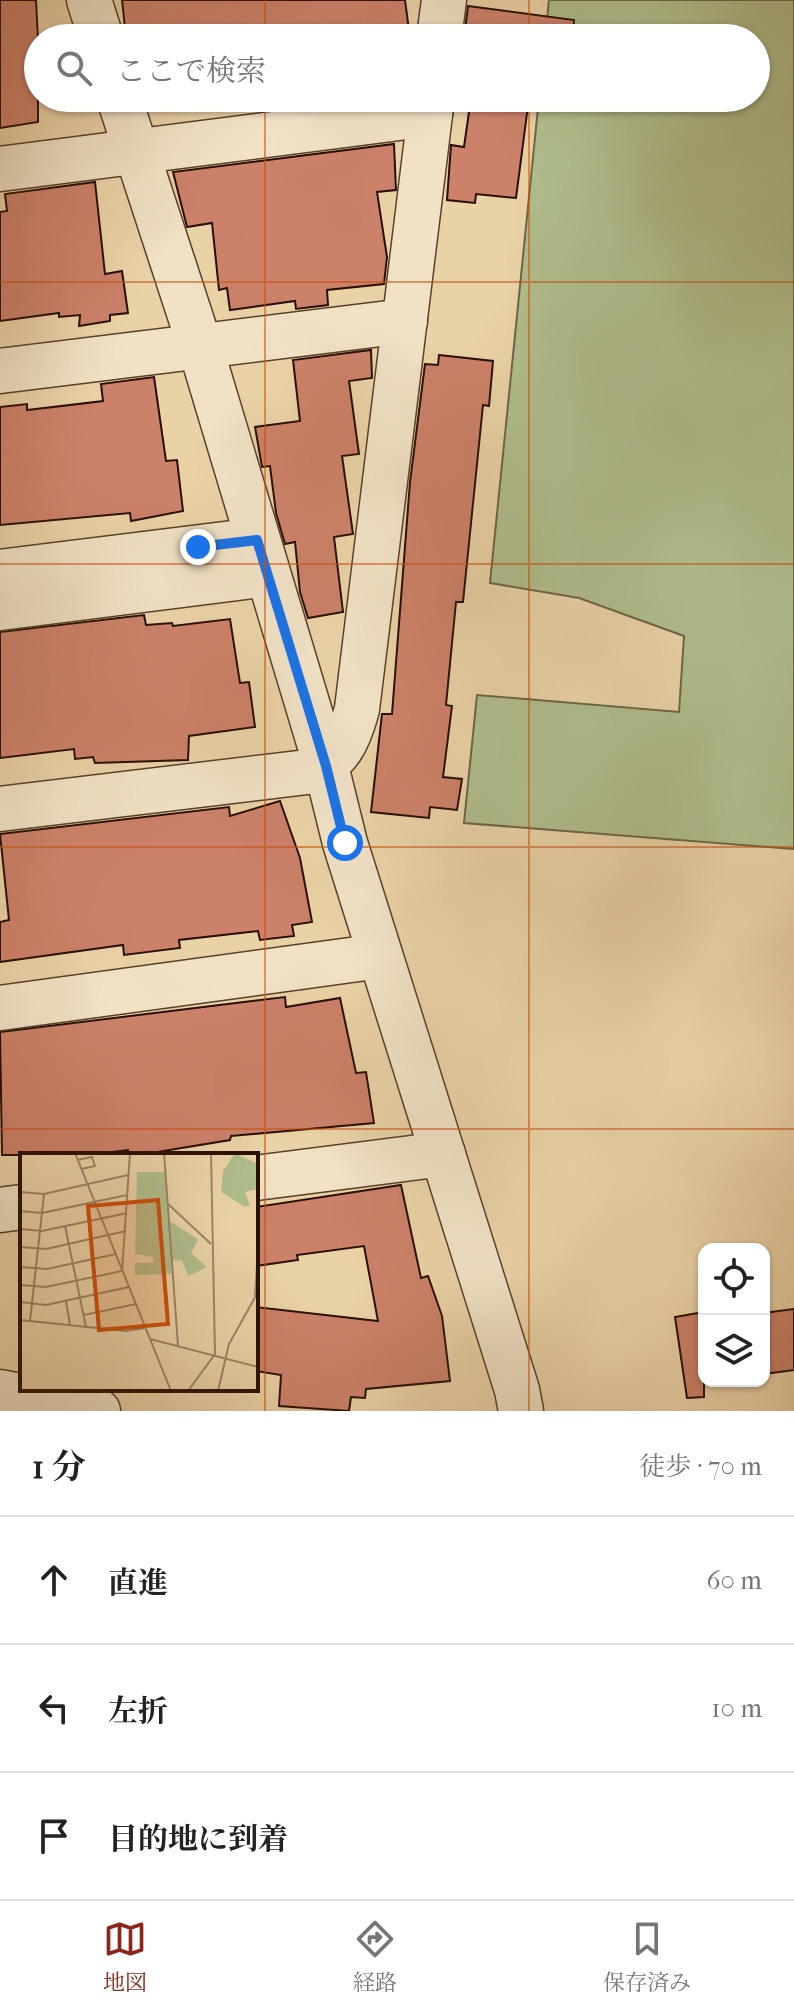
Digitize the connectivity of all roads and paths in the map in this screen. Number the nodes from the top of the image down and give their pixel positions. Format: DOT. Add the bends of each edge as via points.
graph roads {
  1 [pos="89,0"];
  2 [pos="444,0"];
  3 [pos="97,24"];
  4 [pos="441,24"];
  5 [pos="123,112"];
  6 [pos="392,112"];
  7 [pos="430,112"];
  8 [pos="135,152"];
  9 [pos="0,169"];
  10 [pos="405,321"];
  11 [pos="200,346"];
  12 [pos="0,371"];
  13 [pos="263,557"];
  14 [pos="0,572"];
  15 [pos="0,608"];
  16 [pos="326,766"];
  17 [pos="0,809"];
  18 [pos="380,956"];
  19 [pos="0,1008"];
  20 [pos="443,1154"];
  21 [pos="258,1178"];
  22 [pos="20,1207"];
  23 [pos="0,1210"];
  24 [pos="0,1392"];
  25 [pos="98,1411"];
  26 [pos="521,1411"];
  1 -- 3 [label="street"];
  2 -- 4 [label="street"];
  5 -- 8 [label="street"];
  6 -- 8 [label="street"];
  7 -- 10 [label="street"];
  8 -- 9 [label="street"];
  8 -- 11 [label="street"];
  10 -- 11 [label="street"];
  10 -- 16 [label="street" via="357,709 350,733"];
  11 -- 12 [label="street"];
  11 -- 13 [label="street"];
  13 -- 14 [label="street"];
  13 -- 15 [label="street"];
  13 -- 16 [label="street"];
  16 -- 17 [label="street"];
  16 -- 18 [label="street"];
  18 -- 19 [label="street"];
  18 -- 20 [label="street"];
  20 -- 21 [label="street"];
  20 -- 26 [label="street"];
  22 -- 23 [label="street"];
  24 -- 25 [label="street"];
}
